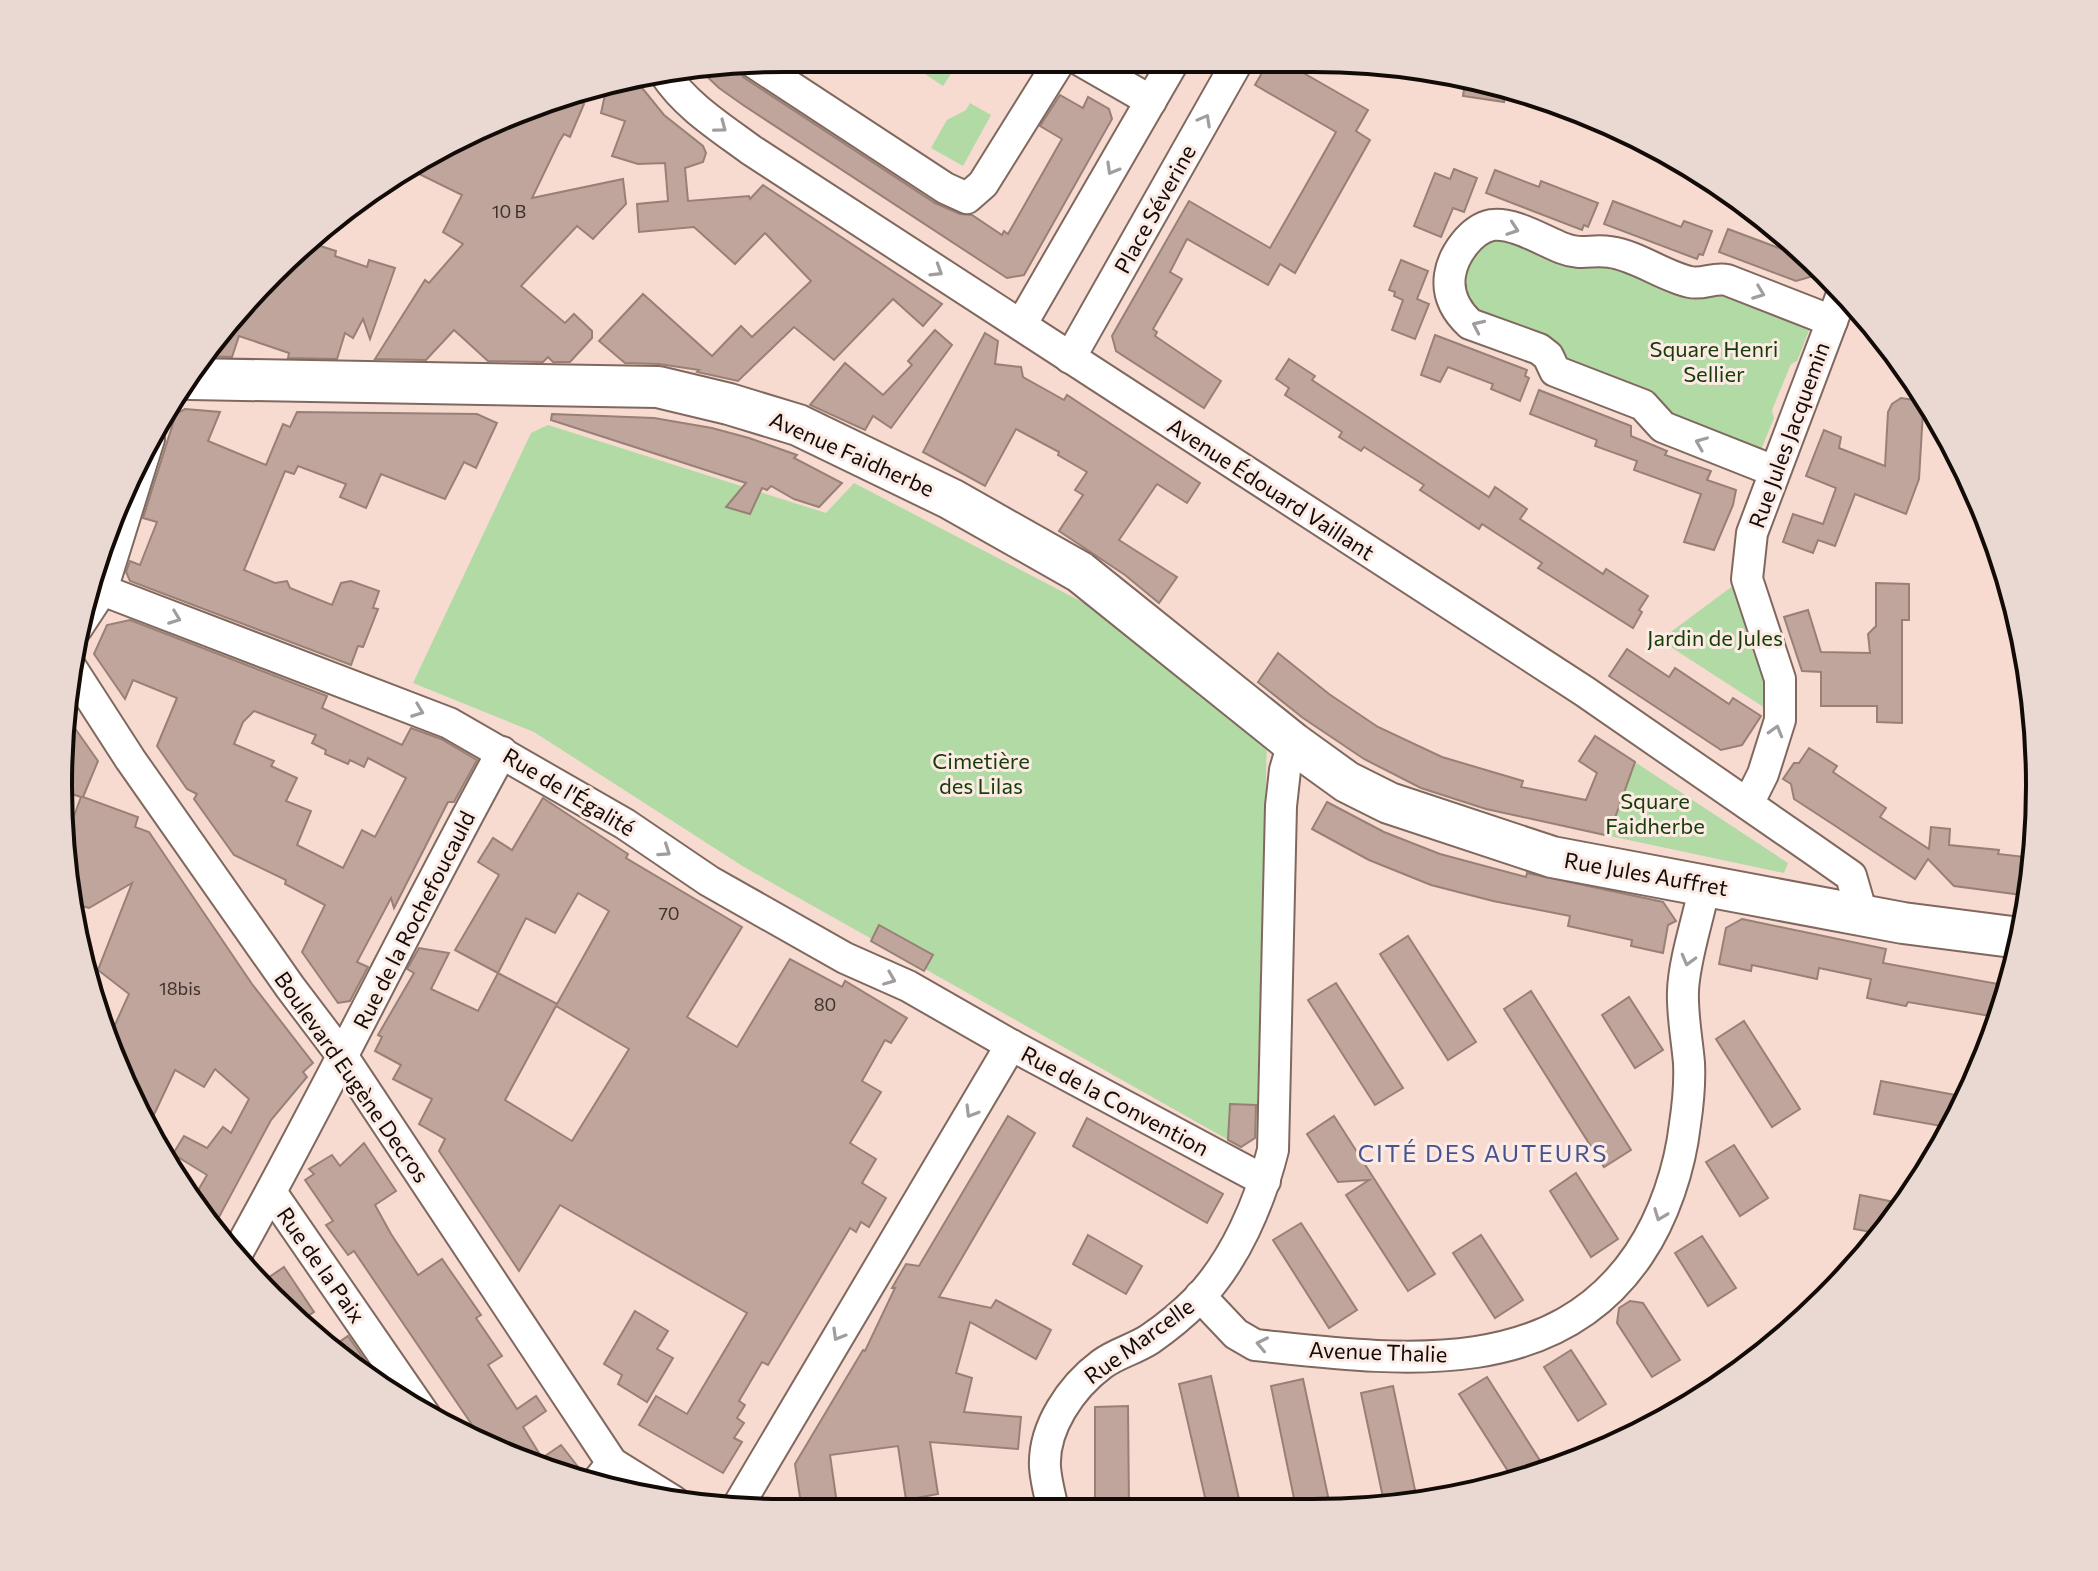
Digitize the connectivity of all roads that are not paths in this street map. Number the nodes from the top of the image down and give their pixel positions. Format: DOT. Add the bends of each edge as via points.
graph roads {
  1 [pos="1053,72"];
  2 [pos="1101,72"];
  3 [pos="1168,72"];
  4 [pos="1232,72"];
  5 [pos="769,73"];
  6 [pos="670,82"];
  7 [pos="1151,101"];
  8 [pos="1837,309"];
  9 [pos="1021,325"];
  10 [pos="1070,358"];
  11 [pos="199,379"];
  12 [pos="1774,471"];
  13 [pos="127,510"];
  14 [pos="102,590"];
  15 [pos="97,597"];
  16 [pos="80,681"];
  17 [pos="1293,743"];
  18 [pos="502,752"];
  19 [pos="1748,804"];
  20 [pos="1705,884"];
  21 [pos="1862,914"];
  22 [pos="2009,937"];
  23 [pos="1011,1045"];
  24 [pos="343,1057"];
  25 [pos="1265,1181"];
  26 [pos="271,1192"];
  27 [pos="241,1246"];
  28 [pos="1200,1296"];
  29 [pos="407,1390"];
  30 [pos="612,1463"];
  31 [pos="602,1475"];
  32 [pos="620,1479"];
  33 [pos="648,1485"];
  34 [pos="743,1497"];
  35 [pos="1051,1499"];
  1 -- 5 [label="street" via="983,184 967,198"];
  2 -- 7 [label="street"];
  3 -- 7 [label="street"];
  10 -- 4 [label="street, Place Séverine, one-way"];
  6 -- 9 [label="street, Avenue Édouard Vaillant, one-way" via="751,150"];
  7 -- 9 [label="street, one-way"];
  8 -- 12 [label="street, Rue Jules Jacquemin"];
  12 -- 8 [label="street, one-way" via="1663,427 1643,405 1555,371 1539,349 1470,324 1453,301 1454,263 1475,234 1486,226 1504,225 1575,253 1613,252 1691,282 1717,278"];
  9 -- 10 [label="street, Avenue Édouard Vaillant"];
  10 -- 19 [label="street, Avenue Édouard Vaillant" via="1584,691"];
  11 -- 17 [label="main road, Avenue Faidherbe" via="658,387 798,425 951,499 1080,572"];
  19 -- 12 [label="street, Rue Jules Jacquemin, one-way" via="1780,720 1780,679 1747,579 1752,533"];
  13 -- 14 [label="street"];
  14 -- 15 [label="street"];
  14 -- 18 [label="street, Rue de l'Égalité, one-way" via="449,723"];
  16 -- 24 [label="street, Boulevard Eugène Decros"];
  17 -- 20 [label="main road, Rue Jules Auffret" via="1347,782 1389,803 1552,857"];
  17 -- 25 [label="street" via="1281,806 1273,1150"];
  18 -- 23 [label="street, Rue de l'Égalité, one-way" via="722,888"];
  18 -- 24 [label="street, Rue de la Rochefoucauld"];
  19 -- 21 [label="street, Avenue Édouard Vaillant" via="1851,876"];
  20 -- 21 [label="main road, Rue Jules Auffret"];
  20 -- 28 [label="street, Avenue Thalie, one-way" via="1684,977 1689,1068 1679,1155 1650,1237 1628,1270 1594,1303 1554,1330 1522,1342 1451,1355 1391,1356 1255,1345 1236,1334"];
  21 -- 22 [label="main road, Rue Jules Auffret"];
  23 -- 25 [label="street, Rue de la Convention"];
  23 -- 34 [label="street, Rue de la Convention, one-way"];
  24 -- 26 [label="street, Rue de la Rochefoucauld"];
  24 -- 30 [label="street, Boulevard Eugène Decros"];
  25 -- 28 [label="street, Rue Marcelle" via="1224,1266"];
  26 -- 27 [label="street, Rue de la Rochefoucauld"];
  26 -- 29 [label="street, Rue de la Paix"];
  28 -- 35 [label="street, Rue Marcelle" via="1149,1340 1103,1363 1070,1396 1048,1441 1045,1465"];
  30 -- 31 [label="street"];
  30 -- 32 [label="street, Boulevard Eugène Decros"];
  30 -- 33 [label="street"];
}
